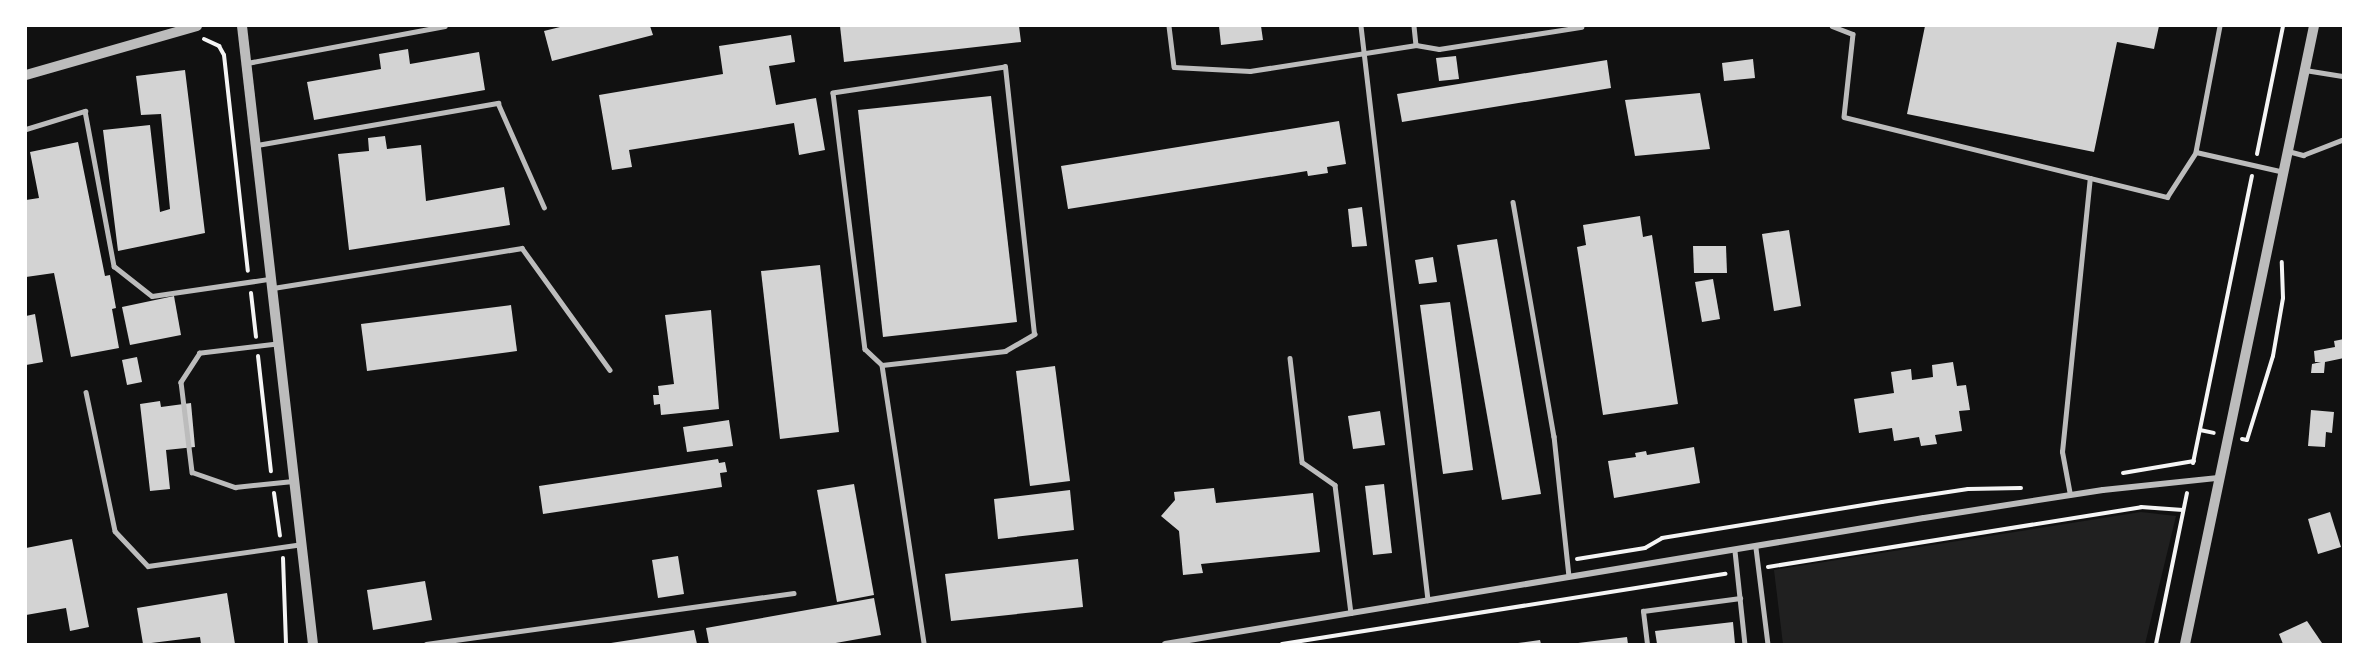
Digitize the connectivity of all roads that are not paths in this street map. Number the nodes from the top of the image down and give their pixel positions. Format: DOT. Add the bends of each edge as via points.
graph roads {
  1 [pos="197,26"];
  2 [pos="242,26"];
  3 [pos="445,26"];
  4 [pos="1169,26"];
  5 [pos="1361,26"];
  6 [pos="1414,26"];
  7 [pos="1832,26"];
  8 [pos="2220,26"];
  9 [pos="2314,26"];
  10 [pos="1581,27"];
  11 [pos="1416,45"];
  12 [pos="1365,53"];
  13 [pos="246,63"];
  14 [pos="2305,70"];
  15 [pos="26,75"];
  16 [pos="2343,76"];
  17 [pos="26,129"];
  18 [pos="2343,139"];
  19 [pos="257,145"];
  20 [pos="2196,152"];
  21 [pos="2288,152"];
  22 [pos="2284,172"];
  23 [pos="2090,178"];
  24 [pos="1513,202"];
  25 [pos="544,207"];
  26 [pos="273,283"];
  27 [pos="279,343"];
  28 [pos="1290,358"];
  29 [pos="882,365"];
  30 [pos="609,370"];
  31 [pos="86,392"];
  32 [pos="2218,478"];
  33 [pos="294,481"];
  34 [pos="2070,495"];
  35 [pos="302,544"];
  36 [pos="1756,548"];
  37 [pos="1735,551"];
  38 [pos="1569,576"];
  39 [pos="793,593"];
  40 [pos="1740,598"];
  41 [pos="1428,600"];
  42 [pos="1351,613"];
  43 [pos="1194,642"];
  44 [pos="313,645"];
  45 [pos="426,645"];
  46 [pos="924,645"];
  47 [pos="1165,645"];
  48 [pos="1647,645"];
  49 [pos="1745,645"];
  50 [pos="1768,645"];
  51 [pos="2186,645"];
  1 -- 15 [label="street"];
  2 -- 13 [label="street"];
  3 -- 13 [label="lane"];
  4 -- 12 [label="lane" via="1174,67 1250,71"];
  5 -- 12 [label="lane"];
  6 -- 11 [label="lane"];
  7 -- 23 [label="lane" via="1853,34 1844,117"];
  8 -- 20 [label="lane"];
  9 -- 14 [label="street"];
  10 -- 11 [label="lane" via="1439,49"];
  11 -- 12 [label="lane"];
  12 -- 41 [label="lane"];
  13 -- 19 [label="street"];
  14 -- 16 [label="lane"];
  14 -- 21 [label="street"];
  17 -- 26 [label="lane" via="85,111 114,266 152,296"];
  18 -- 21 [label="lane" via="2303,155"];
  19 -- 25 [label="lane" via="498,103"];
  19 -- 26 [label="street"];
  20 -- 22 [label="lane"];
  20 -- 23 [label="lane" via="2167,197"];
  21 -- 22 [label="street"];
  22 -- 32 [label="street"];
  23 -- 34 [label="lane" via="2062,452"];
  24 -- 38 [label="lane" via="1554,436"];
  26 -- 27 [label="street"];
  26 -- 30 [label="lane" via="522,248"];
  27 -- 33 [label="street"];
  27 -- 33 [label="lane" via="200,353 181,382 192,472 235,487"];
  28 -- 42 [label="lane" via="1302,462 1335,485"];
  29 -- 29 [label="lane" via="865,349 833,93 1005,67 1034,334 1005,351"];
  29 -- 46 [label="lane"];
  31 -- 35 [label="lane" via="115,531 148,566"];
  32 -- 34 [label="street"];
  32 -- 51 [label="street"];
  33 -- 35 [label="street"];
  34 -- 36 [label="street"];
  35 -- 44 [label="street"];
  36 -- 37 [label="street"];
  36 -- 50 [label="lane"];
  37 -- 38 [label="street"];
  37 -- 40 [label="lane"];
  38 -- 41 [label="street"];
  39 -- 45 [label="lane"];
  40 -- 48 [label="lane" via="1643,611"];
  40 -- 49 [label="lane"];
  41 -- 42 [label="street"];
  42 -- 43 [label="street"];
  43 -- 47 [label="street"];
}
